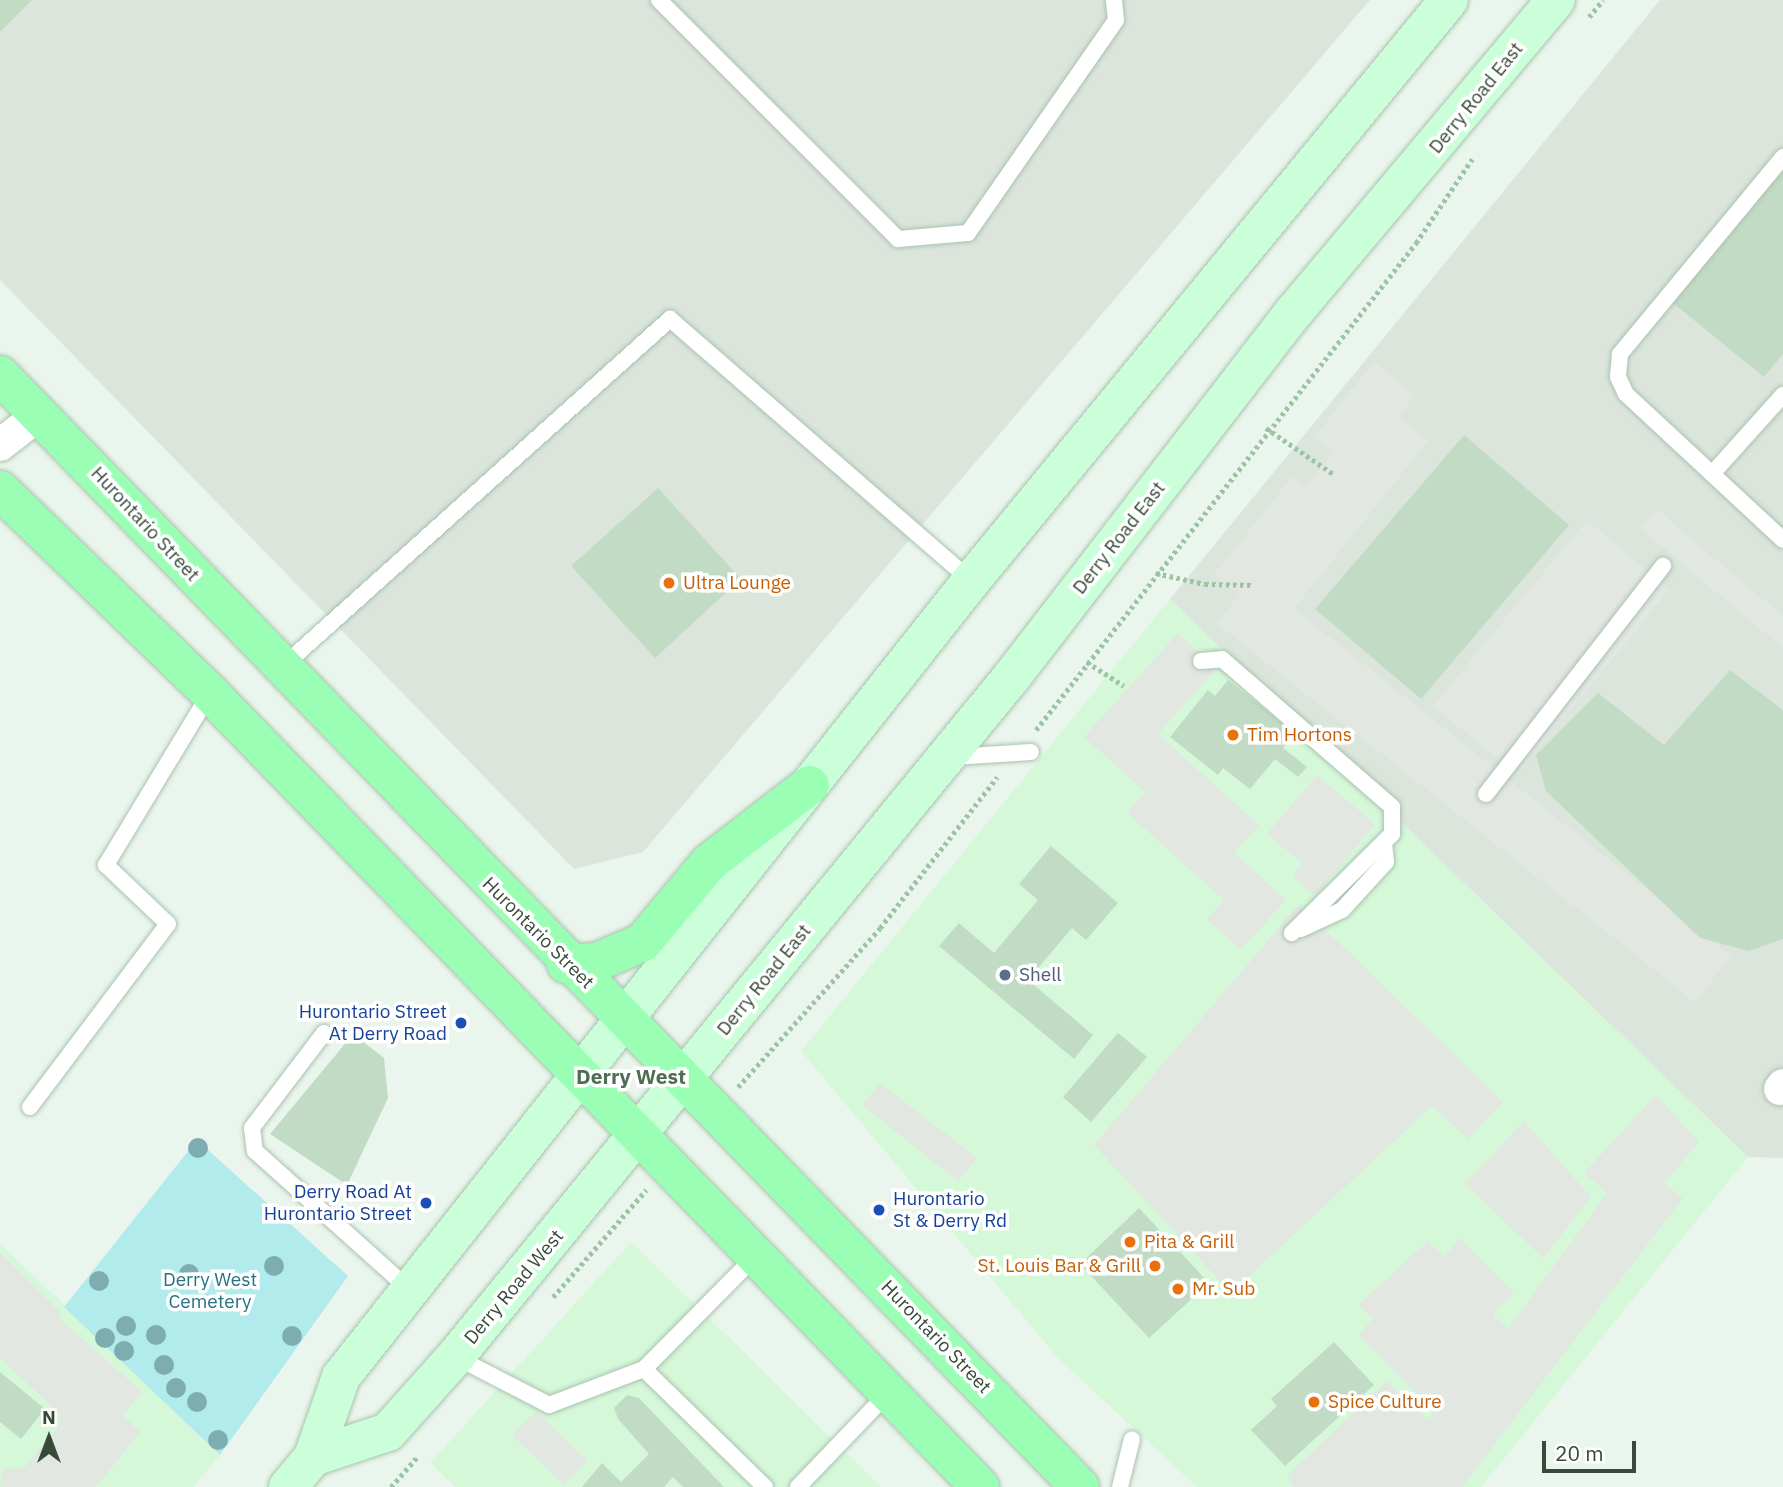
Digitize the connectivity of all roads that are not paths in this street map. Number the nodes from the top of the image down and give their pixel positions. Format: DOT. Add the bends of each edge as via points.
graph roads {
  1 [pos="659,0"];
  2 [pos="1114,0"];
  3 [pos="1449,0"];
  4 [pos="1556,0"];
  5 [pos="1783,157"];
  6 [pos="0,375"];
  7 [pos="1783,395"];
  8 [pos="40,414"];
  9 [pos="0,445"];
  10 [pos="1712,474"];
  11 [pos="0,490"];
  12 [pos="1783,540"];
  13 [pos="1663,566"];
  14 [pos="971,582"];
  15 [pos="1200,661"];
  16 [pos="281,668"];
  17 [pos="210,692"];
  18 [pos="1031,752"];
  19 [pos="945,758"];
  20 [pos="810,785"];
  21 [pos="1486,794"];
  22 [pos="1292,933"];
  23 [pos="566,964"];
  24 [pos="624,1022"];
  25 [pos="324,1033"];
  26 [pos="583,1076"];
  27 [pos="686,1078"];
  28 [pos="30,1107"];
  29 [pos="641,1135"];
  30 [pos="757,1255"];
  31 [pos="410,1290"];
  32 [pos="455,1357"];
  33 [pos="644,1369"];
  34 [pos="888,1393"];
  35 [pos="1132,1438"];
  36 [pos="313,1457"];
  37 [pos="288,1487"];
  38 [pos="765,1487"];
  39 [pos="797,1487"];
  40 [pos="980,1487"];
  41 [pos="1080,1487"];
  42 [pos="1120,1487"];
  1 -- 2 [label="lane" via="898,239 968,233 1116,20"];
  3 -- 14 [label="main road"];
  4 -- 19 [label="main road, Derry Road East" via="1294,313"];
  5 -- 10 [label="lane" via="1620,354 1618,377 1626,394"];
  6 -- 8 [label="main road, Hurontario Street"];
  7 -- 10 [label="lane"];
  8 -- 9 [label="street"];
  8 -- 16 [label="main road, Hurontario Street"];
  10 -- 12 [label="lane"];
  11 -- 17 [label="main road"];
  13 -- 21 [label="lane"];
  14 -- 16 [label="lane" via="670,319"];
  14 -- 20 [label="main road"];
  15 -- 22 [label="lane" via="1222,659 1385,796 1392,807 1392,834 1384,843 1386,862 1342,911"];
  16 -- 23 [label="main road, Hurontario Street"];
  17 -- 26 [label="main road"];
  17 -- 28 [label="lane" via="106,865 168,924"];
  18 -- 19 [label="lane"];
  19 -- 27 [label="main road, Derry Road East"];
  20 -- 23 [label="main road" via="710,862 643,942 597,962"];
  20 -- 24 [label="main road"];
  23 -- 24 [label="main road, Hurontario Street"];
  24 -- 26 [label="main road"];
  24 -- 27 [label="main road, Hurontario Street"];
  25 -- 31 [label="lane" via="252,1128 255,1151"];
  26 -- 29 [label="main road"];
  26 -- 31 [label="main road"];
  27 -- 29 [label="main road, Derry Road West"];
  27 -- 41 [label="main road, Hurontario Street"];
  29 -- 30 [label="main road"];
  29 -- 32 [label="main road, Derry Road West"];
  30 -- 33 [label="lane"];
  30 -- 34 [label="main road"];
  31 -- 36 [label="main road" via="341,1377"];
  32 -- 33 [label="lane" via="549,1405"];
  32 -- 36 [label="main road, Derry Road West" via="388,1432"];
  33 -- 38 [label="lane"];
  34 -- 39 [label="lane"];
  34 -- 40 [label="main road"];
  35 -- 42 [label="lane"];
  36 -- 37 [label="main road"];
}
